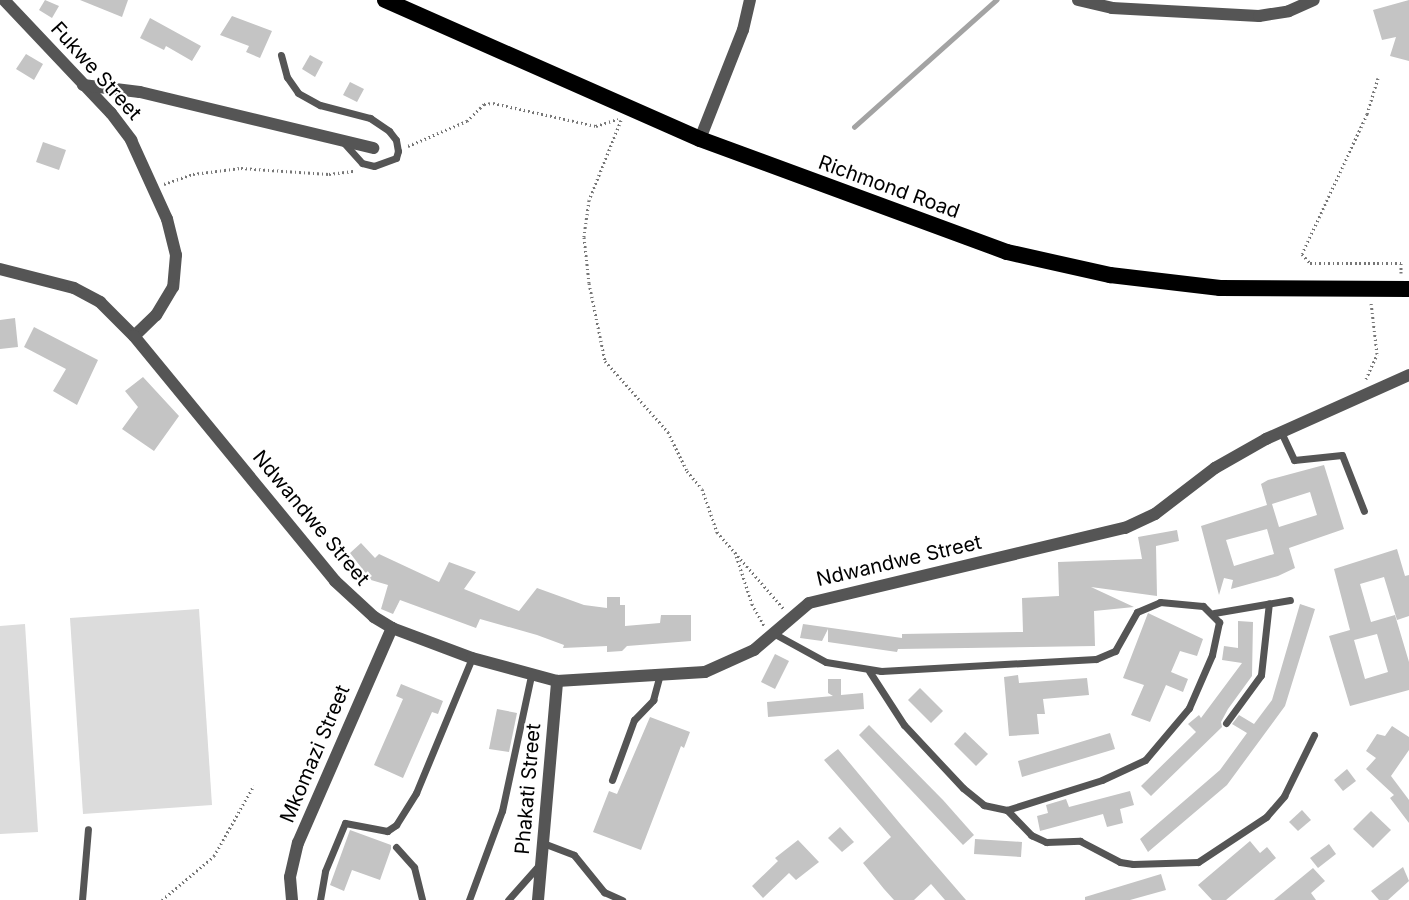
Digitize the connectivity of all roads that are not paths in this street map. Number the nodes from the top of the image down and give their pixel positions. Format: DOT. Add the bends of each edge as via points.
graph roads {
  1 [pos="4,0"];
  2 [pos="385,0"];
  3 [pos="750,0"];
  4 [pos="1078,0"];
  5 [pos="1314,0"];
  6 [pos="280,55"];
  7 [pos="83,85"];
  8 [pos="700,139"];
  9 [pos="342,141"];
  10 [pos="373,148"];
  11 [pos="0,269"];
  12 [pos="1409,289"];
  13 [pos="134,336"];
  14 [pos="1409,375"];
  15 [pos="1281,432"];
  16 [pos="1364,511"];
  17 [pos="1290,600"];
  18 [pos="1269,603"];
  19 [pos="1214,613"];
  20 [pos="392,628"];
  21 [pos="771,635"];
  22 [pos="472,658"];
  23 [pos="869,671"];
  24 [pos="531,676"];
  25 [pos="659,678"];
  26 [pos="556,681"];
  27 [pos="1226,723"];
  28 [pos="1314,735"];
  29 [pos="612,780"];
  30 [pos="1007,810"];
  31 [pos="88,829"];
  32 [pos="543,843"];
  33 [pos="396,847"];
  34 [pos="541,862"];
  35 [pos="82,900"];
  36 [pos="292,900"];
  37 [pos="320,900"];
  38 [pos="422,900"];
  39 [pos="469,900"];
  40 [pos="508,900"];
  41 [pos="538,900"];
  42 [pos="622,900"];
  1 -- 7 [label="street, Fukwe Street"];
  2 -- 8 [label="highway, Richmond Road"];
  3 -- 8 [label="street" via="743,30"];
  4 -- 5 [label="street" via="1112,8 1259,16 1289,11"];
  6 -- 9 [label="lane" via="287,77 298,93 320,105 370,118 389,130 398,151 396,158 374,166 362,163"];
  7 -- 9 [label="street" via="140,92"];
  7 -- 13 [label="street, Fukwe Street" via="131,140 167,219 176,255 176,272 167,301"];
  8 -- 12 [label="highway, Richmond Road" via="1007,252 1110,275 1220,288"];
  9 -- 10 [label="street"];
  11 -- 13 [label="street, Ndwandwe Street" via="74,288 100,302"];
  13 -- 20 [label="street, Ndwandwe Street" via="335,581 355,602"];
  14 -- 15 [label="street, Ndwandwe Street"];
  15 -- 16 [label="lane" via="1294,460 1342,455"];
  15 -- 21 [label="street, Ndwandwe Street" via="1215,468 1155,514 1125,528 809,603"];
  17 -- 18 [label="lane"];
  18 -- 19 [label="lane"];
  18 -- 27 [label="lane" via="1261,675"];
  19 -- 23 [label="lane" via="1192,602 1153,604 1132,617 1115,651 1096,659"];
  19 -- 30 [label="lane" via="1220,631 1202,683 1179,723 1144,760 1102,780"];
  20 -- 22 [label="street, Ndwandwe Street"];
  20 -- 36 [label="street, Mkomazi Street" via="298,843 290,877"];
  21 -- 23 [label="lane" via="826,662"];
  21 -- 25 [label="street, Ndwandwe Street" via="734,662 705,672"];
  22 -- 24 [label="street, Ndwandwe Street"];
  22 -- 37 [label="lane" via="416,793 392,829 345,823 325,871"];
  23 -- 30 [label="lane" via="904,725 963,788 984,805"];
  24 -- 26 [label="street, Ndwandwe Street"];
  24 -- 39 [label="lane" via="502,811"];
  25 -- 26 [label="street, Ndwandwe Street"];
  25 -- 29 [label="lane" via="653,700 637,715"];
  26 -- 32 [label="street, Phakati Street"];
  28 -- 30 [label="lane" via="1284,796 1266,817 1198,862 1120,862 1080,841 1046,842 1031,835"];
  31 -- 35 [label="lane"];
  32 -- 34 [label="street, Phakati Street"];
  32 -- 42 [label="lane" via="574,855 604,892"];
  33 -- 38 [label="lane" via="414,867"];
  34 -- 40 [label="lane"];
  34 -- 41 [label="street, Phakati Street"];
}
